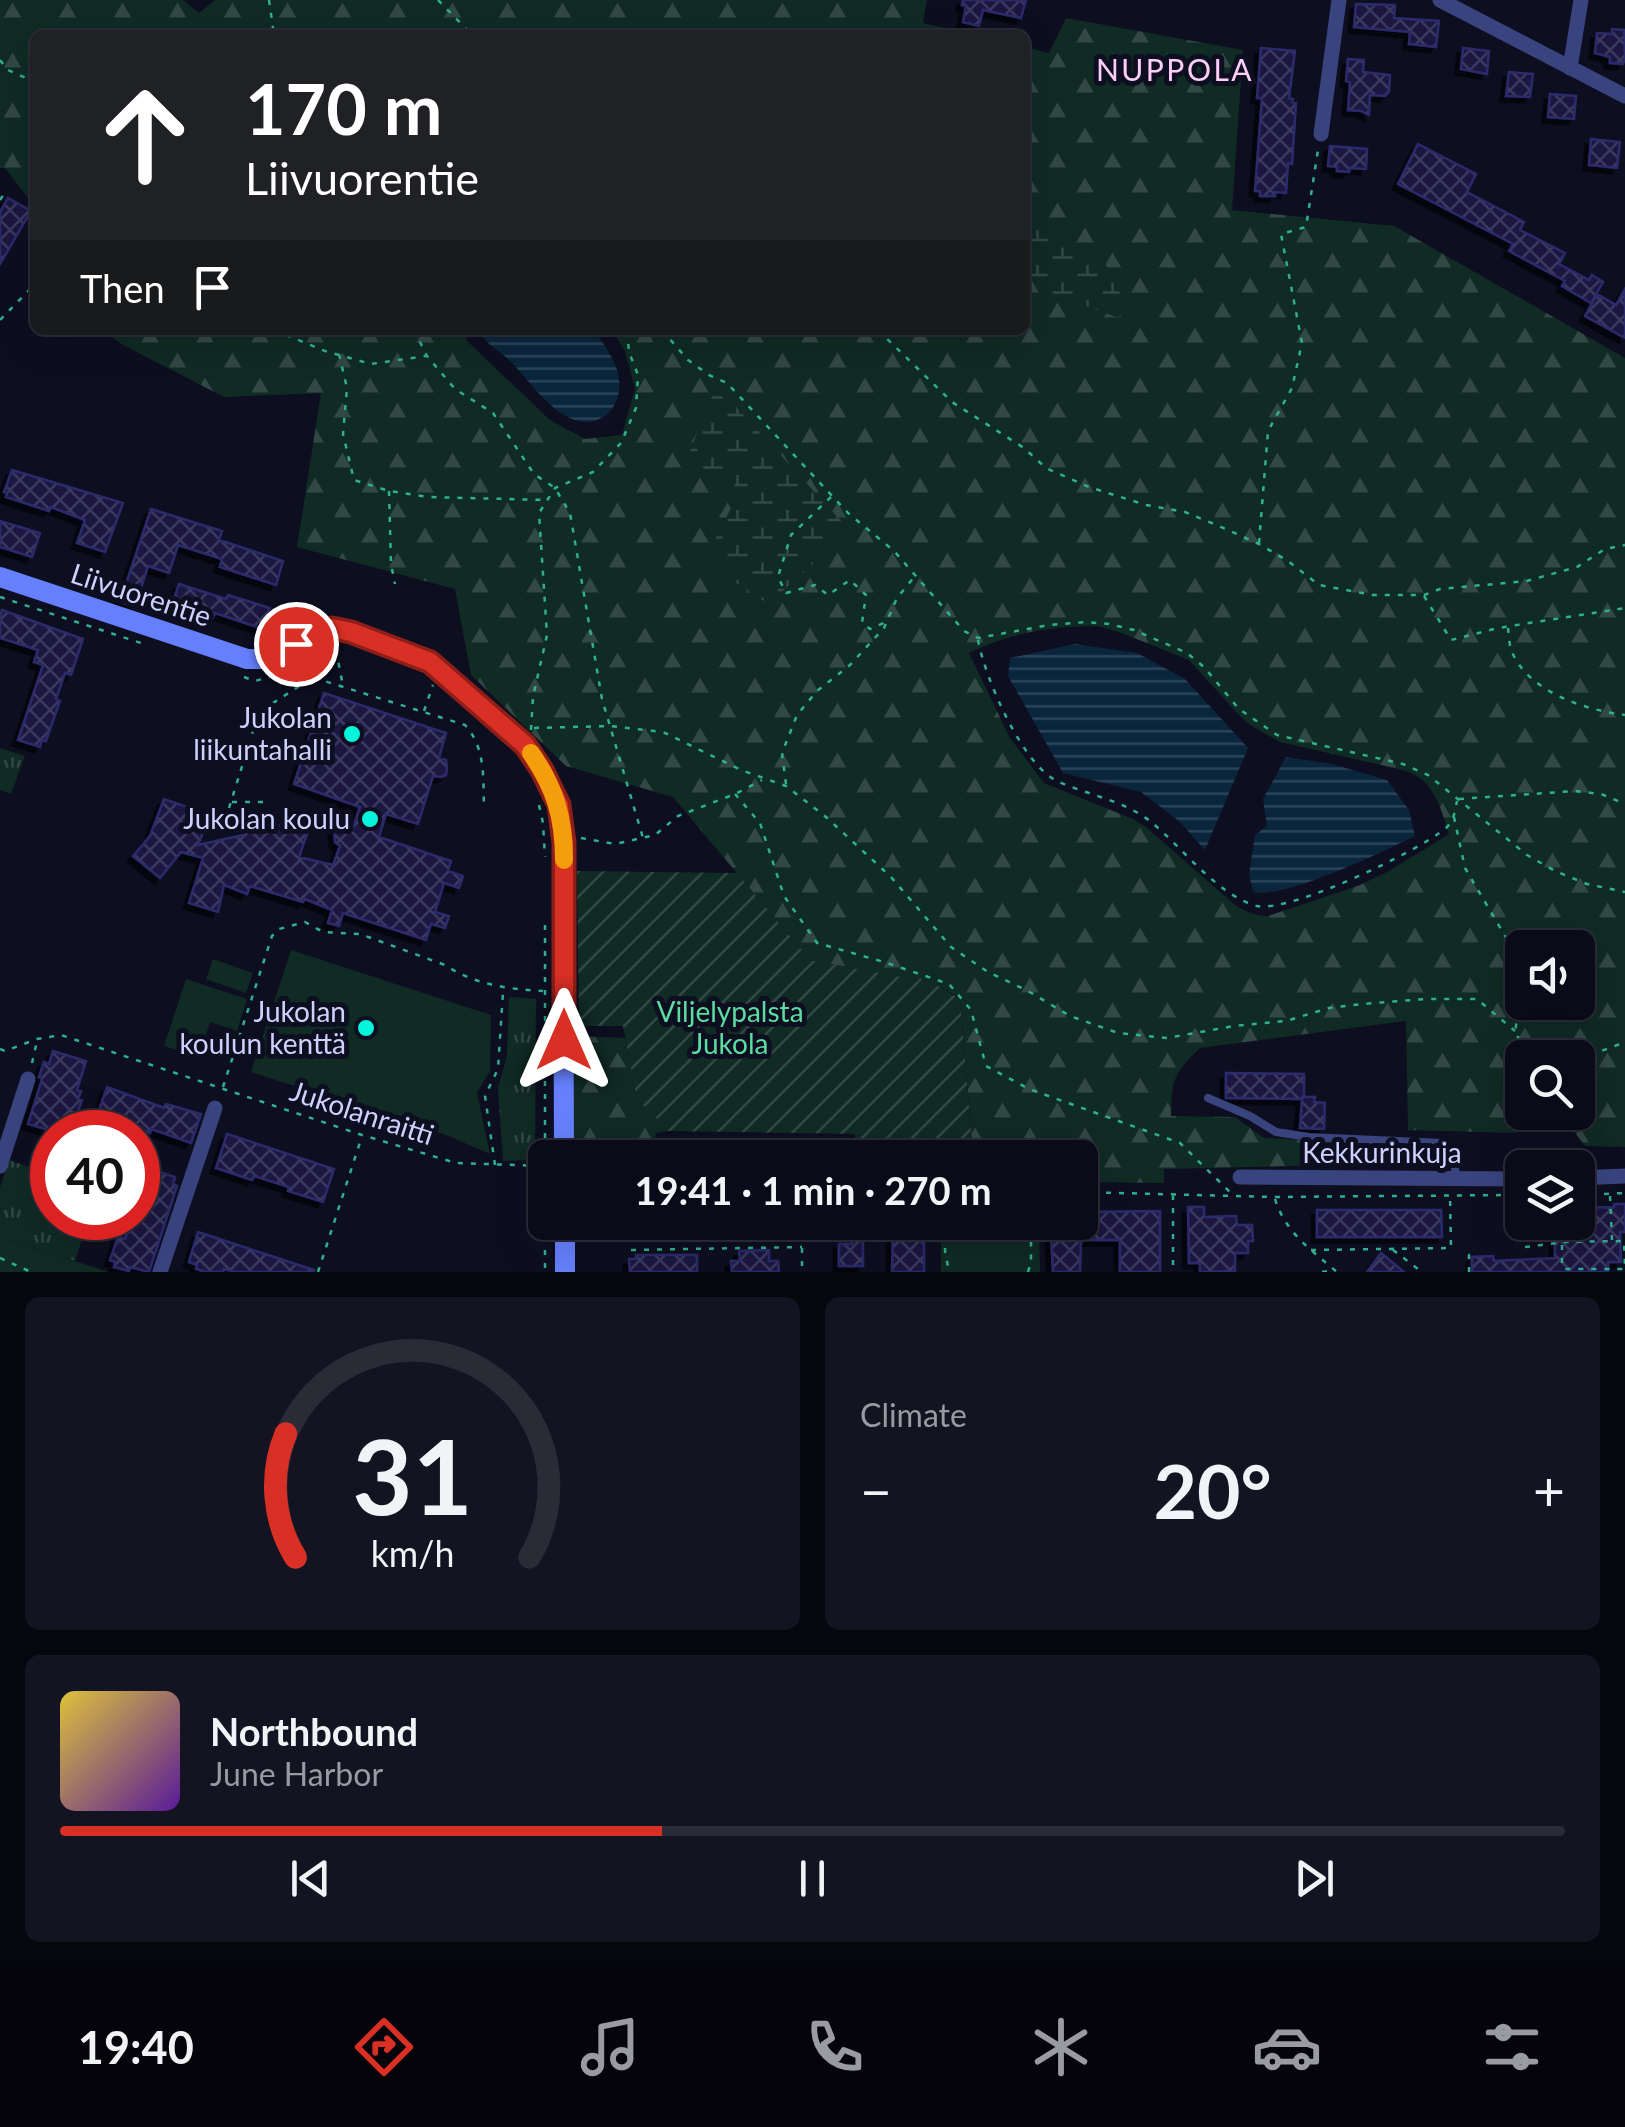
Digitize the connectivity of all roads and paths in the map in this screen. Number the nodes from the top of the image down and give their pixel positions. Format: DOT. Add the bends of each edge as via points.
graph roads {
  1 [pos="268,0"];
  2 [pos="438,0"];
  3 [pos="1340,0"];
  4 [pos="1440,0"];
  5 [pos="1581,0"];
  6 [pos="273,30"];
  7 [pos="467,30"];
  8 [pos="0,60"];
  9 [pos="1570,68"];
  10 [pos="30,80"];
  11 [pos="1625,96"];
  12 [pos="1321,134"];
  13 [pos="4,194"];
  14 [pos="0,200"];
  15 [pos="30,289"];
  16 [pos="0,320"];
  17 [pos="288,335"];
  18 [pos="416,335"];
  19 [pos="627,335"];
  20 [pos="666,335"];
  21 [pos="883,335"];
  22 [pos="339,354"];
  23 [pos="427,356"];
  24 [pos="555,488"];
  25 [pos="389,490"];
  26 [pos="832,496"];
  27 [pos="547,500"];
  28 [pos="1259,544"];
  29 [pos="1625,547"];
  30 [pos="916,575"];
  31 [pos="0,577"];
  32 [pos="395,584"];
  33 [pos="1424,595"];
  34 [pos="1625,608"];
  35 [pos="886,622"];
  36 [pos="1508,627"];
  37 [pos="978,638"];
  38 [pos="335,648"];
  39 [pos="343,650"];
  40 [pos="312,655"];
  41 [pos="300,662"];
  42 [pos="313,677"];
  43 [pos="431,680"];
  44 [pos="344,686"];
  45 [pos="424,712"];
  46 [pos="1625,715"];
  47 [pos="610,726"];
  48 [pos="764,778"];
  49 [pos="786,786"];
  50 [pos="735,794"];
  51 [pos="537,796"];
  52 [pos="1458,799"];
  53 [pos="231,802"];
  54 [pos="263,802"];
  55 [pos="1625,804"];
  56 [pos="228,808"];
  57 [pos="484,808"];
  58 [pos="1454,817"];
  59 [pos="563,828"];
  60 [pos="643,838"];
  61 [pos="545,860"];
  62 [pos="1625,892"];
  63 [pos="545,916"];
  64 [pos="503,989"];
  65 [pos="545,991"];
  66 [pos="1515,1031"];
  67 [pos="37,1039"];
  68 [pos="239,1040"];
  69 [pos="1519,1040"];
  70 [pos="1625,1042"];
  71 [pos="259,1046"];
  72 [pos="0,1049"];
  73 [pos="1595,1053"];
  74 [pos="28,1079"];
  75 [pos="222,1088"];
  76 [pos="1208,1098"];
  77 [pos="216,1108"];
  78 [pos="362,1135"];
  79 [pos="545,1140"];
  80 [pos="564,1140"];
  81 [pos="0,1166"];
  82 [pos="496,1166"];
  83 [pos="528,1166"];
  84 [pos="1625,1176"];
  85 [pos="1595,1177"];
  86 [pos="1240,1178"];
  87 [pos="1505,1181"];
  88 [pos="1457,1187"];
  89 [pos="1098,1193"];
  90 [pos="1505,1193"];
  91 [pos="1625,1193"];
  92 [pos="1595,1194"];
  93 [pos="1610,1194"];
  94 [pos="1173,1195"];
  95 [pos="1234,1196"];
  96 [pos="1450,1196"];
  97 [pos="1274,1197"];
  98 [pos="545,1240"];
  99 [pos="564,1240"];
  100 [pos="715,1240"];
  101 [pos="802,1240"];
  102 [pos="945,1240"];
  103 [pos="1031,1240"];
  104 [pos="1612,1242"];
  105 [pos="1562,1243"];
  106 [pos="802,1247"];
  107 [pos="1525,1247"];
  108 [pos="715,1249"];
  109 [pos="1392,1249"];
  110 [pos="631,1250"];
  111 [pos="1311,1250"];
  112 [pos="1476,1251"];
  113 [pos="0,1258"];
  114 [pos="1561,1270"];
  115 [pos="1619,1270"];
  116 [pos="1336,1271"];
  117 [pos="31,1272"];
  118 [pos="160,1272"];
  119 [pos="318,1272"];
  120 [pos="545,1272"];
  121 [pos="565,1272"];
  122 [pos="802,1272"];
  123 [pos="948,1272"];
  124 [pos="1028,1272"];
  125 [pos="1173,1272"];
  126 [pos="1322,1272"];
  127 [pos="1422,1272"];
  128 [pos="1468,1272"];
  1 -- 6 [label="path"];
  2 -- 7 [label="path"];
  3 -- 12 [label="street"];
  4 -- 9 [label="street"];
  5 -- 9 [label="street"];
  8 -- 10 [label="path"];
  9 -- 11 [label="street"];
  12 -- 28 [label="path" via="1306,227 1282,234 1302,344 1292,388 1268,432"];
  13 -- 14 [label="path"];
  15 -- 16 [label="path"];
  17 -- 22 [label="path"];
  18 -- 23 [label="path"];
  19 -- 24 [label="path" via="638,375 636,408 622,443 593,472"];
  20 -- 26 [label="path" via="688,360 727,383"];
  21 -- 28 [label="path" via="952,402 1046,468 1089,487 1185,512"];
  22 -- 23 [label="path" via="371,364"];
  22 -- 25 [label="path" via="347,388 343,434 354,480"];
  23 -- 24 [label="path" via="455,389 492,413 534,474"];
  24 -- 27 [label="path"];
  24 -- 47 [label="path" via="570,513"];
  25 -- 27 [label="path"];
  25 -- 32 [label="path"];
  26 -- 30 [label="path"];
  26 -- 35 [label="path" via="791,535 778,577 786,593 815,586 828,596 850,580 866,595 862,623 870,629"];
  27 -- 47 [label="path" via="540,514 547,635 532,728"];
  28 -- 33 [label="path" via="1319,585"];
  29 -- 33 [label="path" via="1527,581"];
  30 -- 35 [label="path"];
  30 -- 37 [label="path" via="964,631"];
  31 -- 59 [label="street, Liivuorentie" via="247,660 269,658 332,628 430,662 525,745 559,805"];
  33 -- 36 [label="path" via="1452,640"];
  34 -- 36 [label="path"];
  35 -- 49 [label="path" via="797,715 782,753"];
  36 -- 46 [label="path" via="1510,650 1526,675 1593,710"];
  37 -- 52 [label="path" via="1086,622 1134,630 1187,653 1239,709 1276,735 1403,764"];
  37 -- 58 [label="path" via="996,695 1039,768 1134,810 1210,877 1261,907 1358,878"];
  38 -- 39 [label="path"];
  38 -- 40 [label="path"];
  38 -- 44 [label="path"];
  41 -- 42 [label="path" via="288,669"];
  42 -- 44 [label="path"];
  42 -- 53 [label="path" via="258,712"];
  43 -- 45 [label="path"];
  44 -- 45 [label="path"];
  45 -- 57 [label="path" via="472,733 482,759"];
  47 -- 48 [label="path" via="663,732"];
  47 -- 60 [label="path"];
  48 -- 49 [label="path"];
  48 -- 50 [label="path"];
  49 -- 66 [label="path" via="891,878 951,948 1070,1016 1118,1033 1167,1038 1286,1022 1330,1008 1426,999 1477,999"];
  50 -- 60 [label="path"];
  50 -- 95 [label="path" via="760,823 784,896 817,944 949,984 971,1010 986,1066 1180,1143"];
  51 -- 61 [label="path"];
  52 -- 55 [label="path" via="1575,791"];
  52 -- 58 [label="path"];
  52 -- 62 [label="path" via="1526,855 1587,884"];
  53 -- 54 [label="path"];
  53 -- 56 [label="path"];
  58 -- 66 [label="path" via="1466,868 1517,968"];
  59 -- 60 [label="path" via="586,841"];
  59 -- 80 [label="street, Liivuorentie"];
  63 -- 65 [label="path"];
  64 -- 65 [label="path"];
  64 -- 68 [label="path" via="360,934 323,932 305,922 272,936"];
  64 -- 82 [label="path" via="498,1069 485,1096"];
  65 -- 79 [label="path"];
  66 -- 69 [label="path"];
  67 -- 72 [label="path, Jukolanraitti"];
  67 -- 74 [label="path"];
  67 -- 75 [label="path, Jukolanraitti" via="61,1035"];
  68 -- 71 [label="path"];
  68 -- 75 [label="path"];
  70 -- 73 [label="path"];
  74 -- 81 [label="street"];
  75 -- 78 [label="path, Jukolanraitti"];
  76 -- 88 [label="lane" via="1276,1132 1442,1143 1454,1156"];
  77 -- 118 [label="street"];
  78 -- 82 [label="path, Jukolanraitti" via="456,1164"];
  78 -- 119 [label="path"];
  82 -- 83 [label="path, Jukolanraitti"];
  84 -- 85 [label="street"];
  86 -- 88 [label="street, Kekkurinkuja"];
  87 -- 88 [label="street, Kekkurinkuja"];
  88 -- 90 [label="path, Kekkurinkuja"];
  88 -- 96 [label="path"];
  89 -- 94 [label="path"];
  91 -- 93 [label="path"];
  92 -- 93 [label="path"];
  93 -- 104 [label="path"];
  94 -- 95 [label="path"];
  94 -- 125 [label="path"];
  95 -- 97 [label="path"];
  96 -- 97 [label="path"];
  96 -- 109 [label="path" via="1452,1248"];
  97 -- 111 [label="path" via="1280,1218"];
  98 -- 120 [label="path"];
  99 -- 121 [label="street"];
  100 -- 108 [label="path"];
  101 -- 106 [label="path"];
  102 -- 123 [label="path"];
  103 -- 124 [label="path"];
  104 -- 105 [label="path"];
  104 -- 115 [label="path" via="1624,1241 1625,1269"];
  105 -- 107 [label="path"];
  105 -- 114 [label="path"];
  106 -- 108 [label="path"];
  106 -- 122 [label="path"];
  108 -- 110 [label="path"];
  109 -- 111 [label="path"];
  109 -- 127 [label="path"];
  111 -- 116 [label="path"];
  112 -- 128 [label="path" via="1469,1255"];
  113 -- 117 [label="path"];
  114 -- 115 [label="path"];
  116 -- 126 [label="path"];
}
